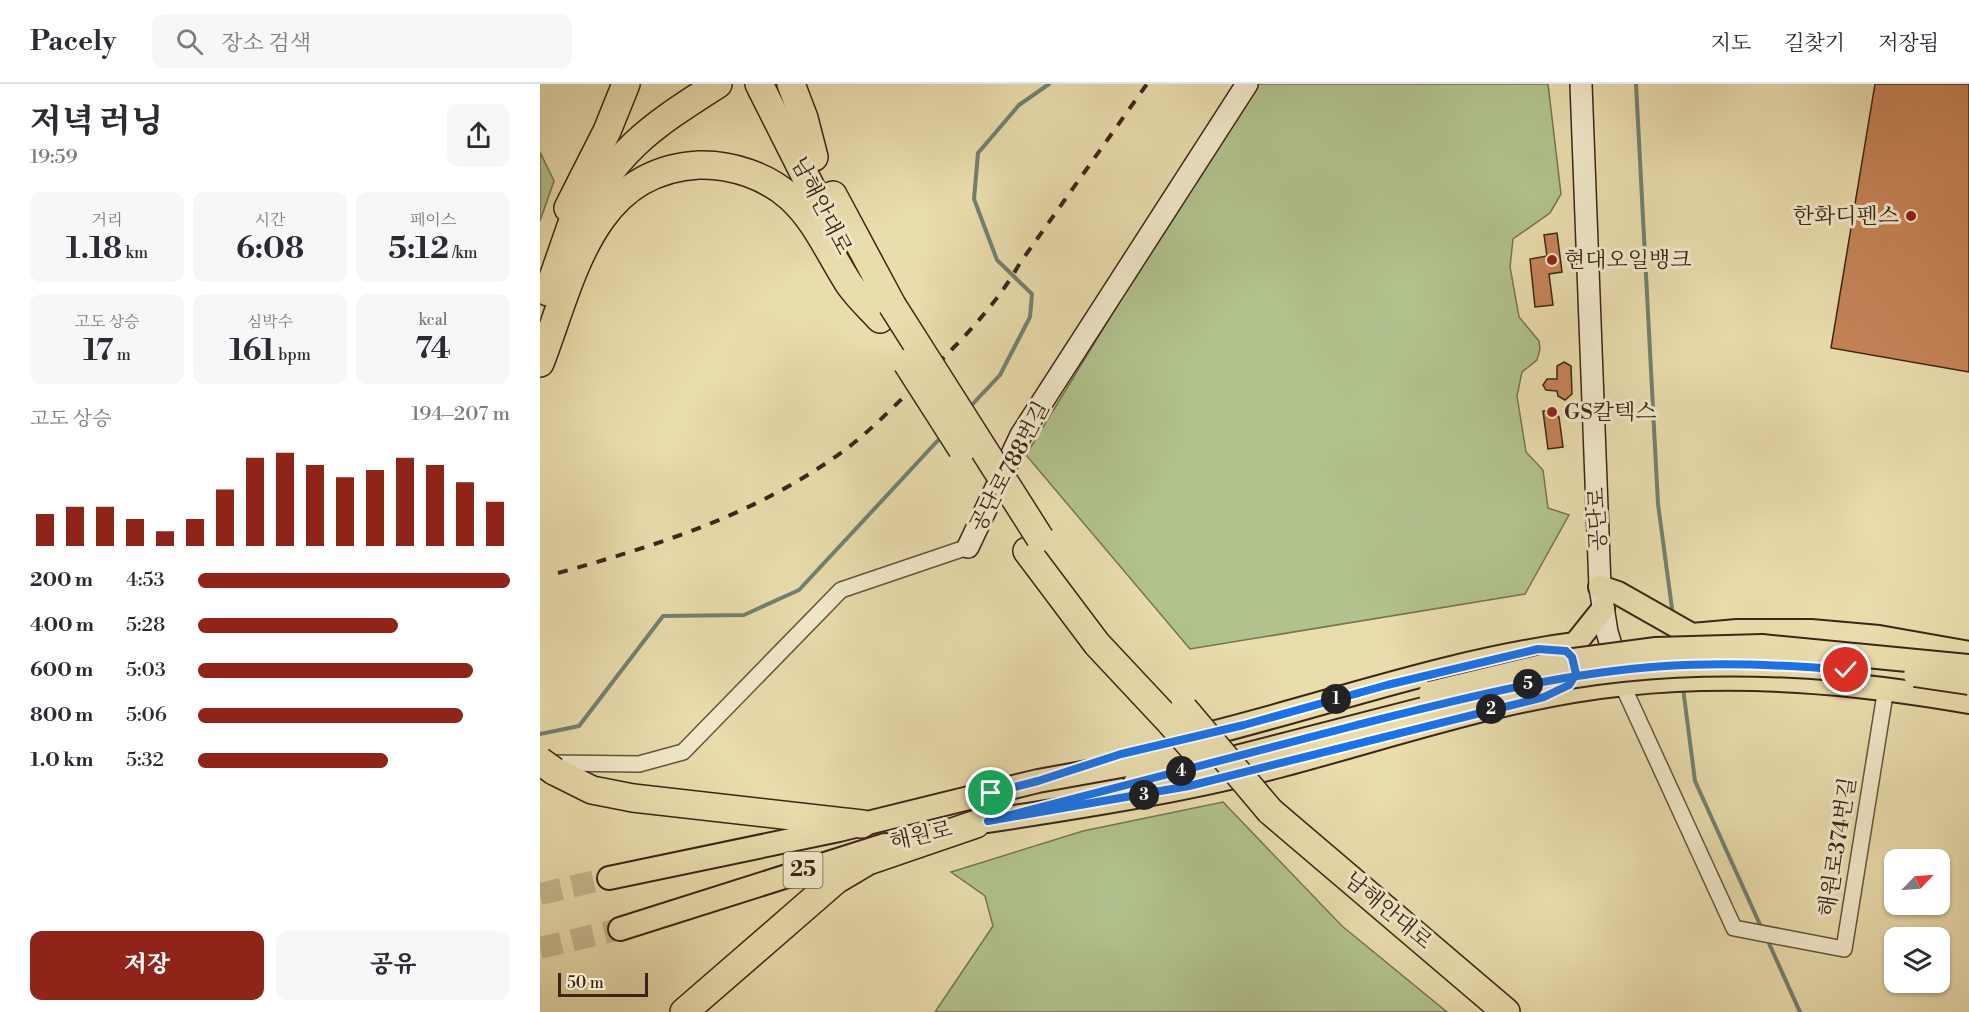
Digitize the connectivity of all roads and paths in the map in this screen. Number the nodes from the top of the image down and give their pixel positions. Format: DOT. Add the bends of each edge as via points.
graph roads {
  1 [pos="626,84"];
  2 [pos="695,84"];
  3 [pos="718,84"];
  4 [pos="791,84"];
  5 [pos="1247,84"];
  6 [pos="1581,84"];
  7 [pos="770,86"];
  8 [pos="814,157"];
  9 [pos="540,305"];
  10 [pos="886,312"];
  11 [pos="540,330"];
  12 [pos="540,357"];
  13 [pos="540,363"];
  14 [pos="968,547"];
  15 [pos="1607,596"];
  16 [pos="1546,648"];
  17 [pos="1969,653"];
  18 [pos="1969,666"];
  19 [pos="1631,683"];
  20 [pos="1969,683"];
  21 [pos="1886,688"];
  22 [pos="1544,697"];
  23 [pos="1433,699"];
  24 [pos="1969,702"];
  25 [pos="544,765"];
  26 [pos="1038,781"];
  27 [pos="1264,816"];
  28 [pos="982,823"];
  29 [pos="862,824"];
  30 [pos="609,878"];
  31 [pos="620,929"];
  32 [pos="1780,938"];
  33 [pos="684,1012"];
  34 [pos="1490,1012"];
  35 [pos="1506,1012"];
  1 -- 9 [label="highway" via="565,213"];
  2 -- 11 [label="highway" via="642,122 590,182 551,279"];
  3 -- 12 [label="highway" via="652,127 599,186 567,256"];
  4 -- 8 [label="highway"];
  5 -- 14 [label="street, 공단로788번길" via="1022,435"];
  6 -- 15 [label="street, 공단로"];
  7 -- 8 [label="highway, 남해안대로"];
  7 -- 10 [label="highway, 남해안대로"];
  8 -- 10 [label="highway, 남해안대로"];
  10 -- 13 [label="highway" via="850,286 790,196 740,171 723,166 689,166 643,182 614,201 601,216 579,257"];
  10 -- 27 [label="highway, bridge" via="1096,644 1178,716"];
  14 -- 25 [label="street, 공단로788번길" via="841,590 683,752 639,764"];
  15 -- 16 [label="main road" via="1575,644"];
  15 -- 17 [label="main road" via="1692,635 1790,631 1868,636"];
  15 -- 19 [label="street, 공단로"];
  16 -- 22 [label="main road" via="1569,653 1576,674 1569,685"];
  16 -- 26 [label="main road" via="1121,754"];
  18 -- 23 [label="main road, bridge" via="1762,646 1656,649 1558,662"];
  19 -- 21 [label="main road" via="1773,679"];
  19 -- 22 [label="main road"];
  19 -- 32 [label="street, 공단로" via="1739,929"];
  20 -- 23 [label="main road, 25, bridge" via="1930,676 1763,663 1664,666"];
  21 -- 24 [label="main road"];
  21 -- 32 [label="street, 해원로374번길" via="1844,949"];
  22 -- 28 [label="main road" via="1189,786"];
  23 -- 26 [label="main road, 해원로 / 25" via="1179,757"];
  23 -- 28 [label="main road, 해원로 / 25"];
  25 -- 29 [label="highway" via="592,790 633,798"];
  26 -- 29 [label="main road, 해원로 / 25"];
  27 -- 34 [label="highway, 남해안대로" via="1362,910"];
  27 -- 35 [label="highway, 남해안대로"];
  28 -- 31 [label="main road, 해원로 / 25" via="834,859"];
  28 -- 33 [label="highway" via="868,861 836,880"];
  29 -- 30 [label="main road, 해원로 / 25"];
}
